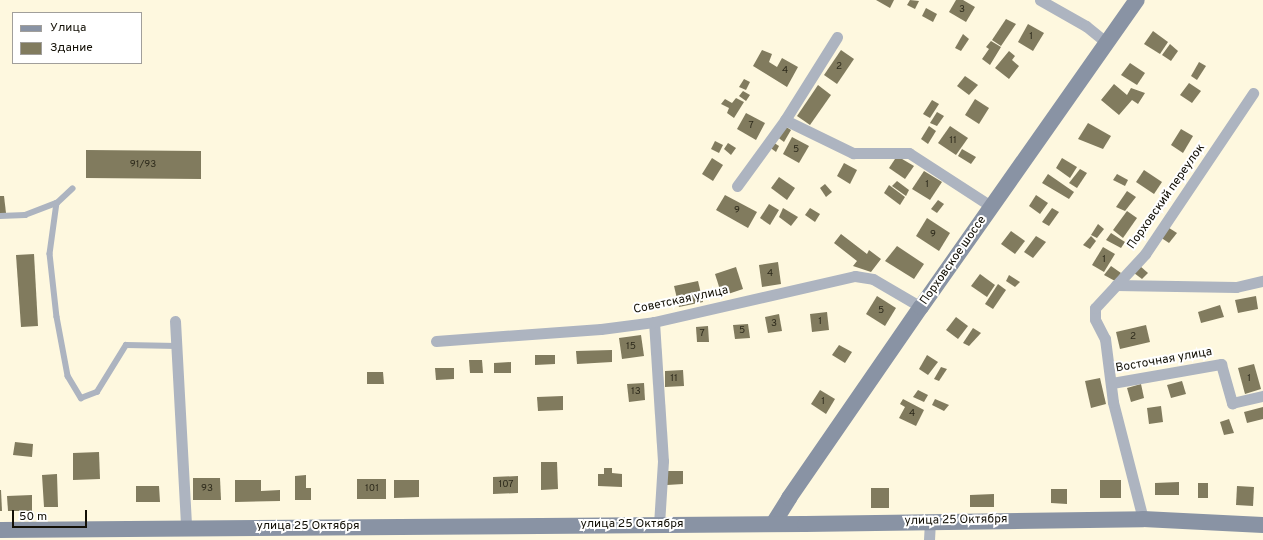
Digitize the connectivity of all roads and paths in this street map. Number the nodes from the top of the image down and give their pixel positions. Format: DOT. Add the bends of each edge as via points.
graph roads {
  1 [pos="1040,0"];
  2 [pos="1137,0"];
  3 [pos="837,37"];
  4 [pos="1107,43"];
  5 [pos="1253,93"];
  6 [pos="785,120"];
  7 [pos="737,186"];
  8 [pos="72,189"];
  9 [pos="57,203"];
  10 [pos="992,207"];
  11 [pos="0,216"];
  12 [pos="1263,281"];
  13 [pos="1116,285"];
  14 [pos="921,307"];
  15 [pos="175,321"];
  16 [pos="654,322"];
  17 [pos="436,341"];
  18 [pos="177,346"];
  19 [pos="1112,383"];
  20 [pos="1263,396"];
  21 [pos="1143,519"];
  22 [pos="930,520"];
  23 [pos="774,524"];
  24 [pos="659,525"];
  25 [pos="1263,525"];
  26 [pos="186,527"];
  27 [pos="0,530"];
  28 [pos="929,540"];
  1 -- 4 [label="street" via="1086,26"];
  2 -- 4 [label="main road, Порховское шоссе"];
  3 -- 6 [label="street"];
  4 -- 10 [label="main road, Порховское шоссе"];
  5 -- 13 [label="street, Порховский переулок" via="1145,254"];
  6 -- 7 [label="street"];
  6 -- 10 [label="street" via="853,153 909,153"];
  8 -- 9 [label="lane"];
  9 -- 11 [label="lane" via="25,215"];
  9 -- 18 [label="lane" via="50,254 57,318 68,376 82,398 97,392 126,345"];
  10 -- 14 [label="main road, Порховское шоссе"];
  12 -- 13 [label="street" via="1236,287"];
  13 -- 19 [label="street, Порховский переулок" via="1095,308 1095,319 1105,339"];
  14 -- 16 [label="street, Советская улица" via="873,279 855,276"];
  14 -- 23 [label="main road, Порховское шоссе" via="789,498"];
  15 -- 18 [label="street"];
  16 -- 17 [label="street, Советская улица" via="601,329"];
  16 -- 24 [label="street" via="663,461"];
  18 -- 26 [label="street"];
  19 -- 20 [label="street, Восточная улица" via="1220,364 1232,403"];
  19 -- 21 [label="street, Порховский переулок" via="1113,402"];
  21 -- 22 [label="main road, улица 25 Октября"];
  21 -- 25 [label="main road, улица 25 Октября"];
  22 -- 23 [label="main road, улица 25 Октября"];
  22 -- 28 [label="street"];
  23 -- 24 [label="main road, улица 25 Октября"];
  24 -- 26 [label="main road, улица 25 Октября"];
  26 -- 27 [label="main road, улица 25 Октября"];
}
